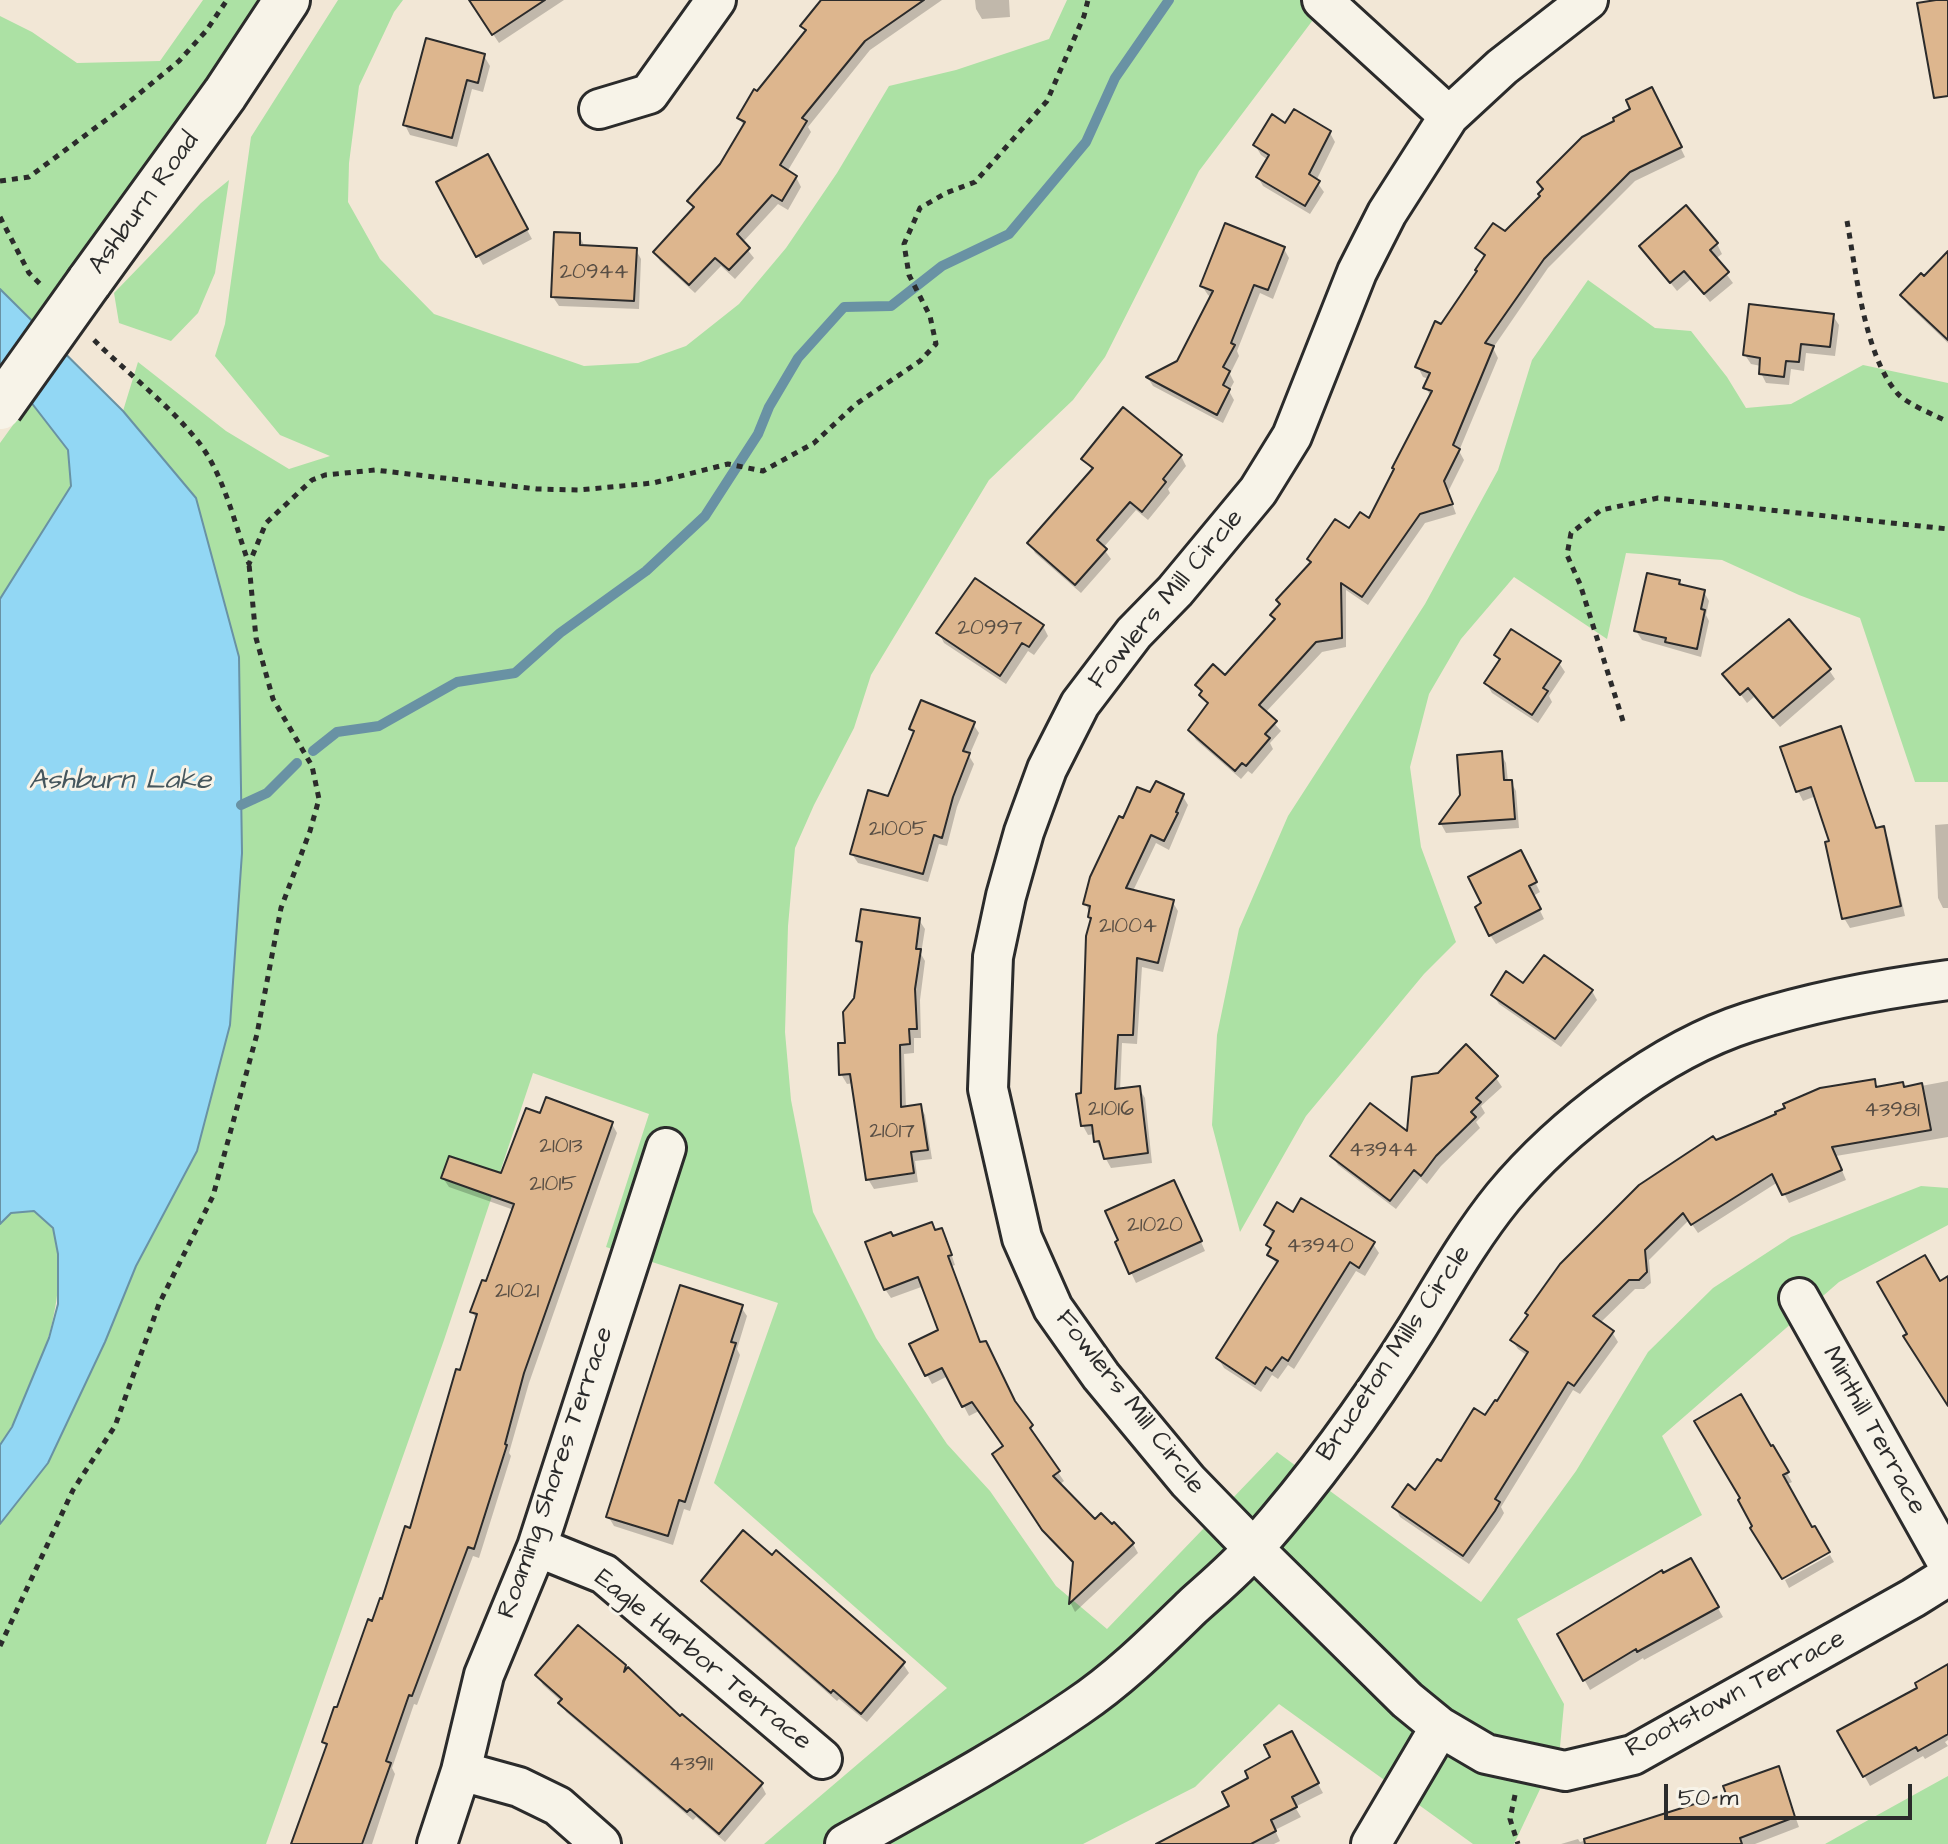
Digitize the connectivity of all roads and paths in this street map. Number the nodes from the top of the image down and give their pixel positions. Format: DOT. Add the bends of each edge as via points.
graph roads {
  1 [pos="227,0"];
  2 [pos="287,0"];
  3 [pos="716,0"];
  4 [pos="1088,0"];
  5 [pos="1322,0"];
  6 [pos="1588,0"];
  7 [pos="599,109"];
  8 [pos="1449,116"];
  9 [pos="0,181"];
  10 [pos="0,217"];
  11 [pos="1847,221"];
  12 [pos="70,289"];
  13 [pos="84,329"];
  14 [pos="0,407"];
  15 [pos="1948,422"];
  16 [pos="1948,529"];
  17 [pos="249,564"];
  18 [pos="1623,721"];
  19 [pos="1948,980"];
  20 [pos="666,1148"];
  21 [pos="1799,1298"];
  22 [pos="537,1547"];
  23 [pos="1254,1549"];
  24 [pos="1948,1564"];
  25 [pos="1948,1576"];
  26 [pos="0,1646"];
  27 [pos="1440,1727"];
  28 [pos="822,1759"];
  29 [pos="1522,1763"];
  30 [pos="461,1771"];
  31 [pos="437,1844"];
  32 [pos="601,1844"];
  33 [pos="845,1844"];
  34 [pos="1371,1844"];
  35 [pos="1518,1844"];
  1 -- 9 [label="path" via="179,61 118,111 29,177"];
  2 -- 12 [label="main road, Ashburn Road" via="225,94"];
  3 -- 7 [label="street" via="649,94"];
  4 -- 17 [label="path" via="1047,101 975,182 920,208 904,244 909,275 930,316 936,344 814,443 763,471 728,464 653,483 579,490 375,470 325,475 312,480 266,523"];
  5 -- 8 [label="street"];
  6 -- 8 [label="street, Fowlers Mill Circle"];
  8 -- 23 [label="street, Fowlers Mill Circle" via="1387,213 1357,272 1292,436 1258,491 1134,633 1080,704 1047,769 1024,832 993,957 988,1089 1022,1238 1053,1308 1101,1376 1188,1481"];
  10 -- 12 [label="path" via="29,273"];
  11 -- 15 [label="path" via="1865,321 1881,364 1899,396"];
  12 -- 14 [label="main road, Ashburn Road, bridge"];
  13 -- 17 [label="path" via="201,446 218,476"];
  16 -- 18 [label="path" via="1658,498 1601,510 1571,533 1567,555"];
  17 -- 26 [label="path" via="256,638 273,699 312,766 319,799 281,908 257,1034 213,1196 159,1304 115,1426 73,1490"];
  19 -- 23 [label="street, Bruceton Mills Circle" via="1882,989 1747,1023 1666,1061 1590,1112 1504,1196 1365,1408"];
  20 -- 22 [label="street, Roaming Shores Terrace"];
  21 -- 24 [label="street, Minthill Terrace"];
  22 -- 28 [label="street, Eagle Harbor Terrace" via="604,1574"];
  22 -- 30 [label="street, Roaming Shores Terrace" via="484,1675"];
  23 -- 27 [label="street, Rootstown Terrace"];
  23 -- 33 [label="street, Bruceton Mills Circle" via="1080,1705 980,1769"];
  25 -- 29 [label="street, Rootstown Terrace" via="1633,1755 1565,1771"];
  27 -- 29 [label="street, Rootstown Terrace" via="1486,1754"];
  27 -- 34 [label="street"];
  29 -- 35 [label="path" via="1510,1819"];
  30 -- 31 [label="street, Roaming Shores Terrace"];
  30 -- 32 [label="street" via="519,1787 558,1806"];
}
